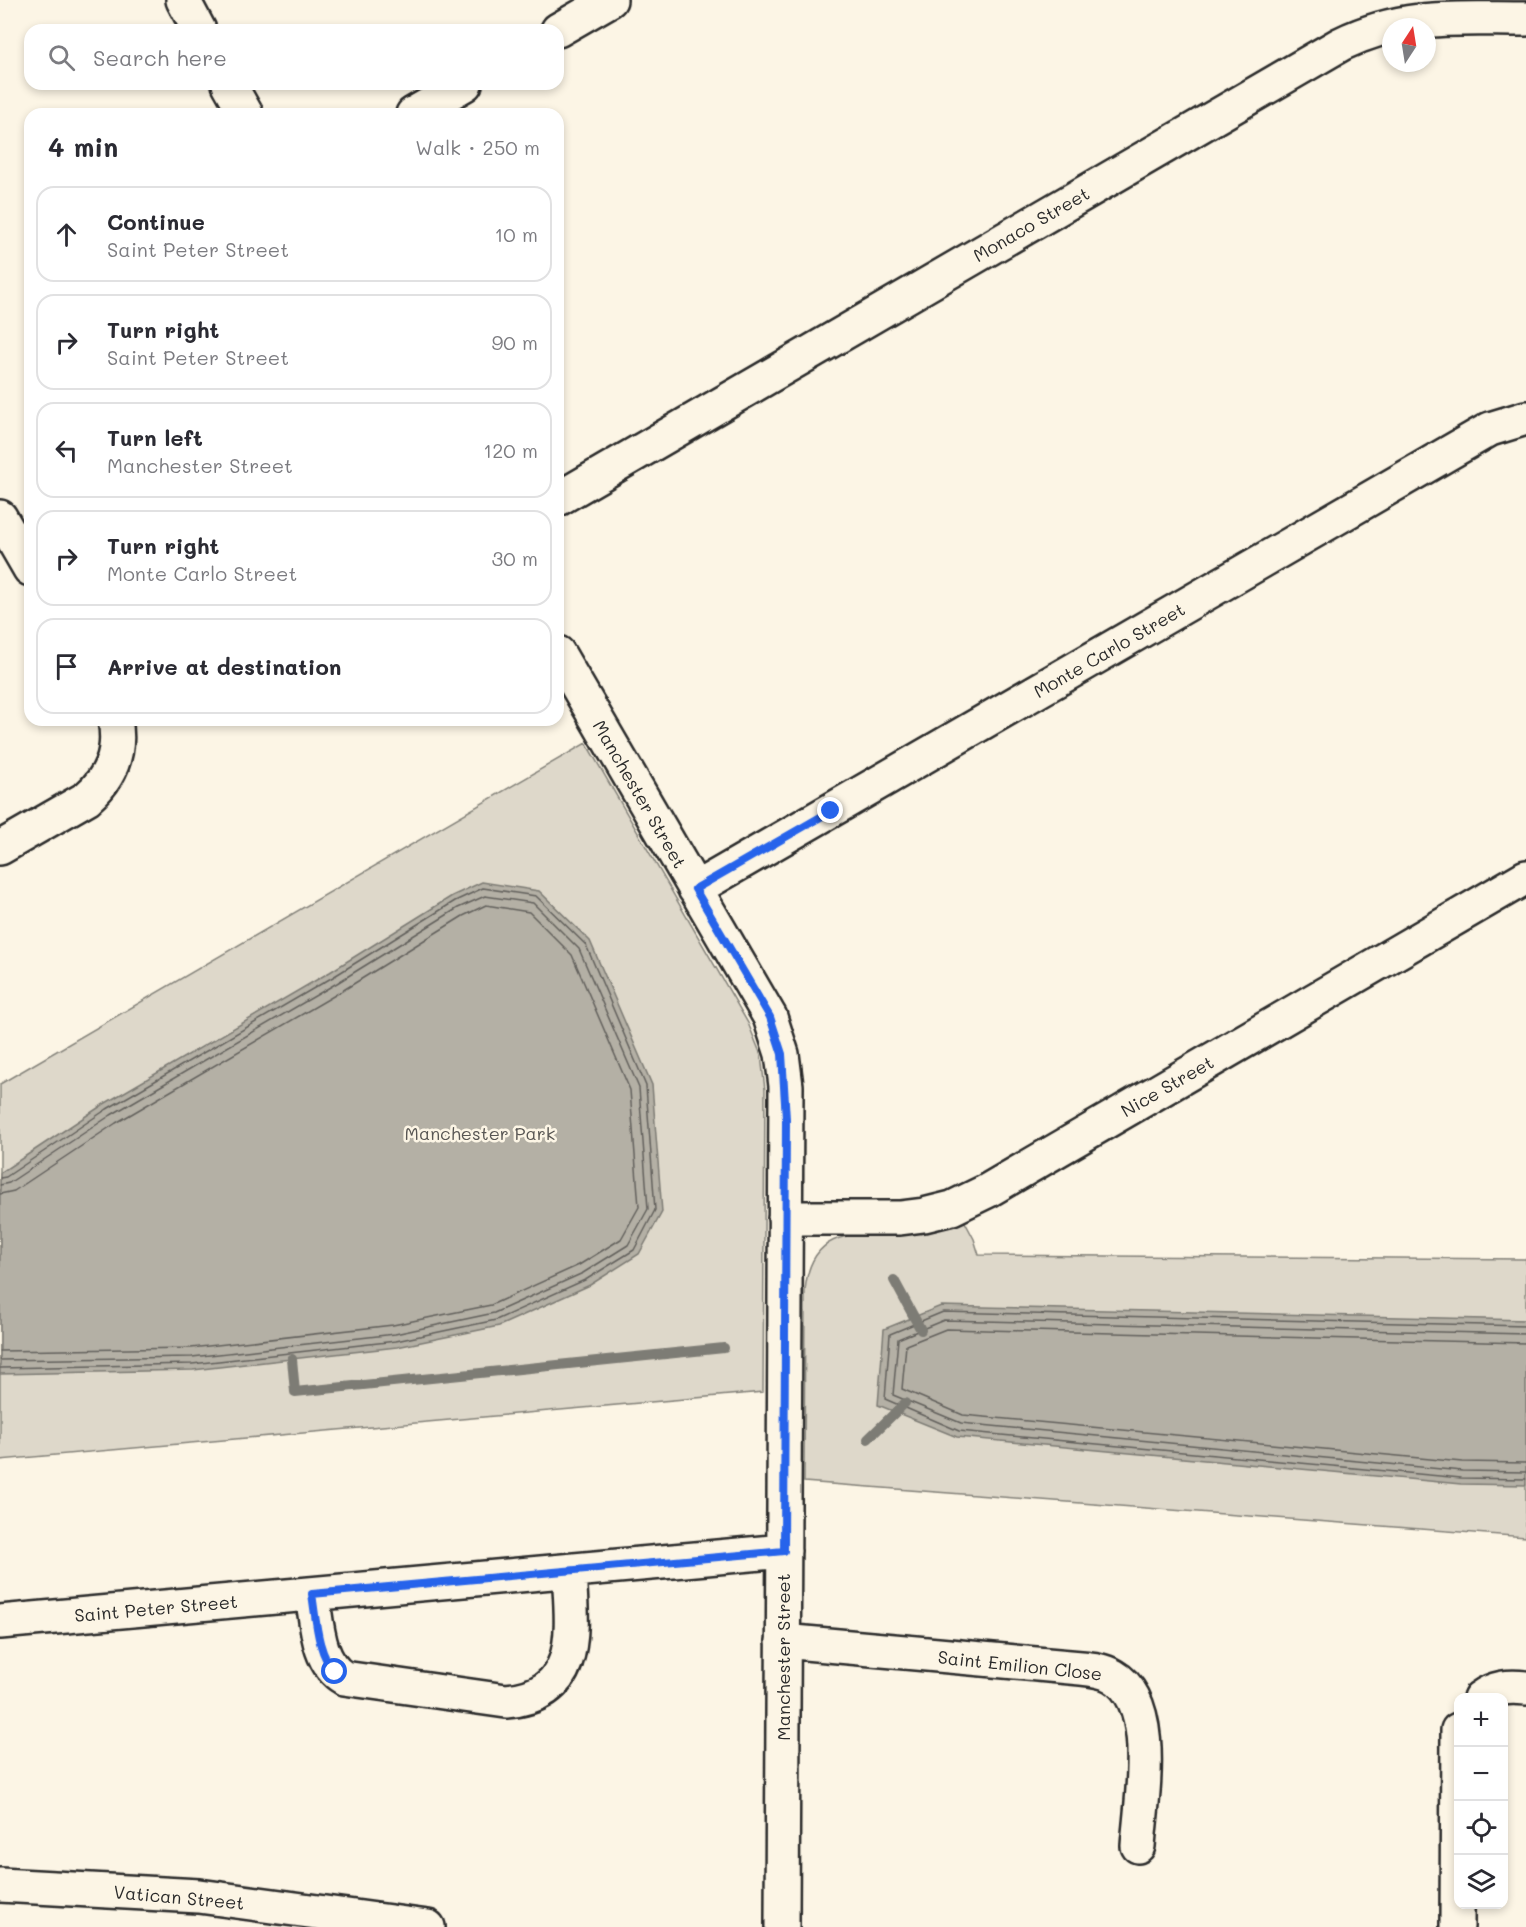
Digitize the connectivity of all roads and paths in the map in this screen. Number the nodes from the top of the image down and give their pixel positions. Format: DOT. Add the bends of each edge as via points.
graph roads {
  1 [pos="183,0"];
  2 [pos="610,0"];
  3 [pos="1526,19"];
  4 [pos="196,24"];
  5 [pos="564,27"];
  6 [pos="233,90"];
  7 [pos="455,90"];
  8 [pos="243,108"];
  9 [pos="423,108"];
  10 [pos="1526,418"];
  11 [pos="564,496"];
  12 [pos="0,517"];
  13 [pos="24,559"];
  14 [pos="564,663"];
  15 [pos="116,726"];
  16 [pos="0,848"];
  17 [pos="1526,877"];
  18 [pos="695,889"];
  19 [pos="785,1218"];
  20 [pos="784,1551"];
  21 [pos="569,1571"];
  22 [pos="312,1594"];
  23 [pos="0,1622"];
  24 [pos="783,1641"];
  25 [pos="1526,1688"];
  26 [pos="1488,1693"];
  27 [pos="1458,1747"];
  28 [pos="1138,1846"];
  29 [pos="0,1885"];
  30 [pos="428,1927"];
  31 [pos="783,1927"];
  32 [pos="1457,1927"];
  1 -- 4 [label="street"];
  2 -- 5 [label="street"];
  3 -- 11 [label="street, Monaco Street" via="1414,20 1390,24 1341,44"];
  6 -- 8 [label="street"];
  7 -- 9 [label="street"];
  10 -- 18 [label="street, Monte Carlo Street" via="1490,429"];
  12 -- 13 [label="street"];
  14 -- 18 [label="street, Manchester Street"];
  15 -- 16 [label="street" via="115,758 104,780 87,798"];
  17 -- 19 [label="street, Nice Street" via="952,1208 900,1218"];
  18 -- 19 [label="street, Manchester Street" via="770,1017 782,1054 786,1086"];
  19 -- 20 [label="street, Manchester Street"];
  20 -- 21 [label="street, Saint Peter Street"];
  20 -- 24 [label="street, Manchester Street"];
  21 -- 22 [label="street, Saint Peter Street"];
  21 -- 22 [label="street" via="571,1650 566,1664 548,1687 521,1700 344,1678 326,1661"];
  22 -- 23 [label="street, Saint Peter Street"];
  24 -- 28 [label="street, Saint Emilion Close" via="1081,1668 1111,1675 1133,1696 1140,1714 1144,1751"];
  24 -- 31 [label="street, Manchester Street"];
  25 -- 26 [label="street" via="1508,1686"];
  27 -- 32 [label="street"];
  29 -- 30 [label="street, Vatican Street" via="199,1896"];
}
